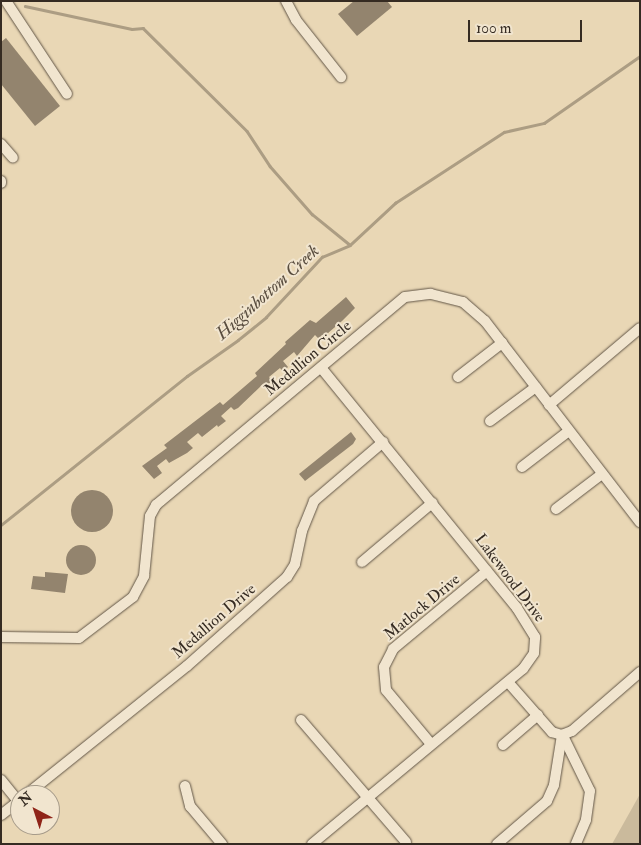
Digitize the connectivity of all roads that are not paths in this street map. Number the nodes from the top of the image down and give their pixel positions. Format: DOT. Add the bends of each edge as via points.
graph roads {
  1 [pos="6,1"];
  2 [pos="286,1"];
  3 [pos="341,77"];
  4 [pos="67,94"];
  5 [pos="1,144"];
  6 [pos="12,158"];
  7 [pos="640,328"];
  8 [pos="502,344"];
  9 [pos="321,368"];
  10 [pos="458,377"];
  11 [pos="536,388"];
  12 [pos="549,405"];
  13 [pos="490,421"];
  14 [pos="569,431"];
  15 [pos="383,442"];
  16 [pos="522,467"];
  17 [pos="602,474"];
  18 [pos="432,503"];
  19 [pos="556,509"];
  20 [pos="640,522"];
  21 [pos="362,562"];
  22 [pos="488,571"];
  23 [pos="1,637"];
  24 [pos="640,672"];
  25 [pos="508,682"];
  26 [pos="538,715"];
  27 [pos="301,720"];
  28 [pos="562,735"];
  29 [pos="431,744"];
  30 [pos="503,745"];
  31 [pos="38,785"];
  32 [pos="185,786"];
  33 [pos="368,797"];
  34 [pos="324,840"];
  35 [pos="406,842"];
  36 [pos="222,844"];
  37 [pos="312,844"];
  38 [pos="497,844"];
  39 [pos="576,844"];
  1 -- 4 [label="street"];
  2 -- 3 [label="street" via="296,20"];
  5 -- 6 [label="street"];
  7 -- 12 [label="street"];
  8 -- 9 [label="street, Medallion Circle" via="485,321 463,302 422,295 405,297"];
  8 -- 10 [label="street"];
  8 -- 11 [label="street, Medallion Circle"];
  9 -- 15 [label="street, Lakewood Drive"];
  9 -- 23 [label="street, Medallion Circle" via="156,505 150,516 144,576 132,598 79,638"];
  11 -- 12 [label="street, Medallion Circle"];
  11 -- 13 [label="street"];
  12 -- 14 [label="street, Medallion Circle"];
  14 -- 16 [label="street"];
  14 -- 17 [label="street, Medallion Circle"];
  15 -- 18 [label="street, Lakewood Drive"];
  15 -- 31 [label="street, Medallion Drive" via="314,501 302,531 295,564 287,577 187,666"];
  17 -- 19 [label="street"];
  17 -- 20 [label="street, Medallion Circle"];
  18 -- 21 [label="street"];
  18 -- 22 [label="street, Lakewood Drive"];
  22 -- 25 [label="street, Lakewood Drive" via="532,626 535,637 535,651 528,664"];
  22 -- 29 [label="street, Matlock Drive" via="393,649 384,667 386,690"];
  24 -- 28 [label="street" via="572,731"];
  25 -- 26 [label="street"];
  25 -- 29 [label="street, Lakewood Drive"];
  26 -- 28 [label="street" via="552,732"];
  26 -- 30 [label="street"];
  27 -- 33 [label="street"];
  28 -- 38 [label="street" via="554,785 547,801"];
  28 -- 39 [label="street" via="590,791 586,820"];
  29 -- 33 [label="street, Lakewood Drive"];
  32 -- 36 [label="street" via="190,806"];
  33 -- 34 [label="street, Lakewood Drive"];
  33 -- 35 [label="street"];
  34 -- 37 [label="street, Lakewood Drive"];
}
